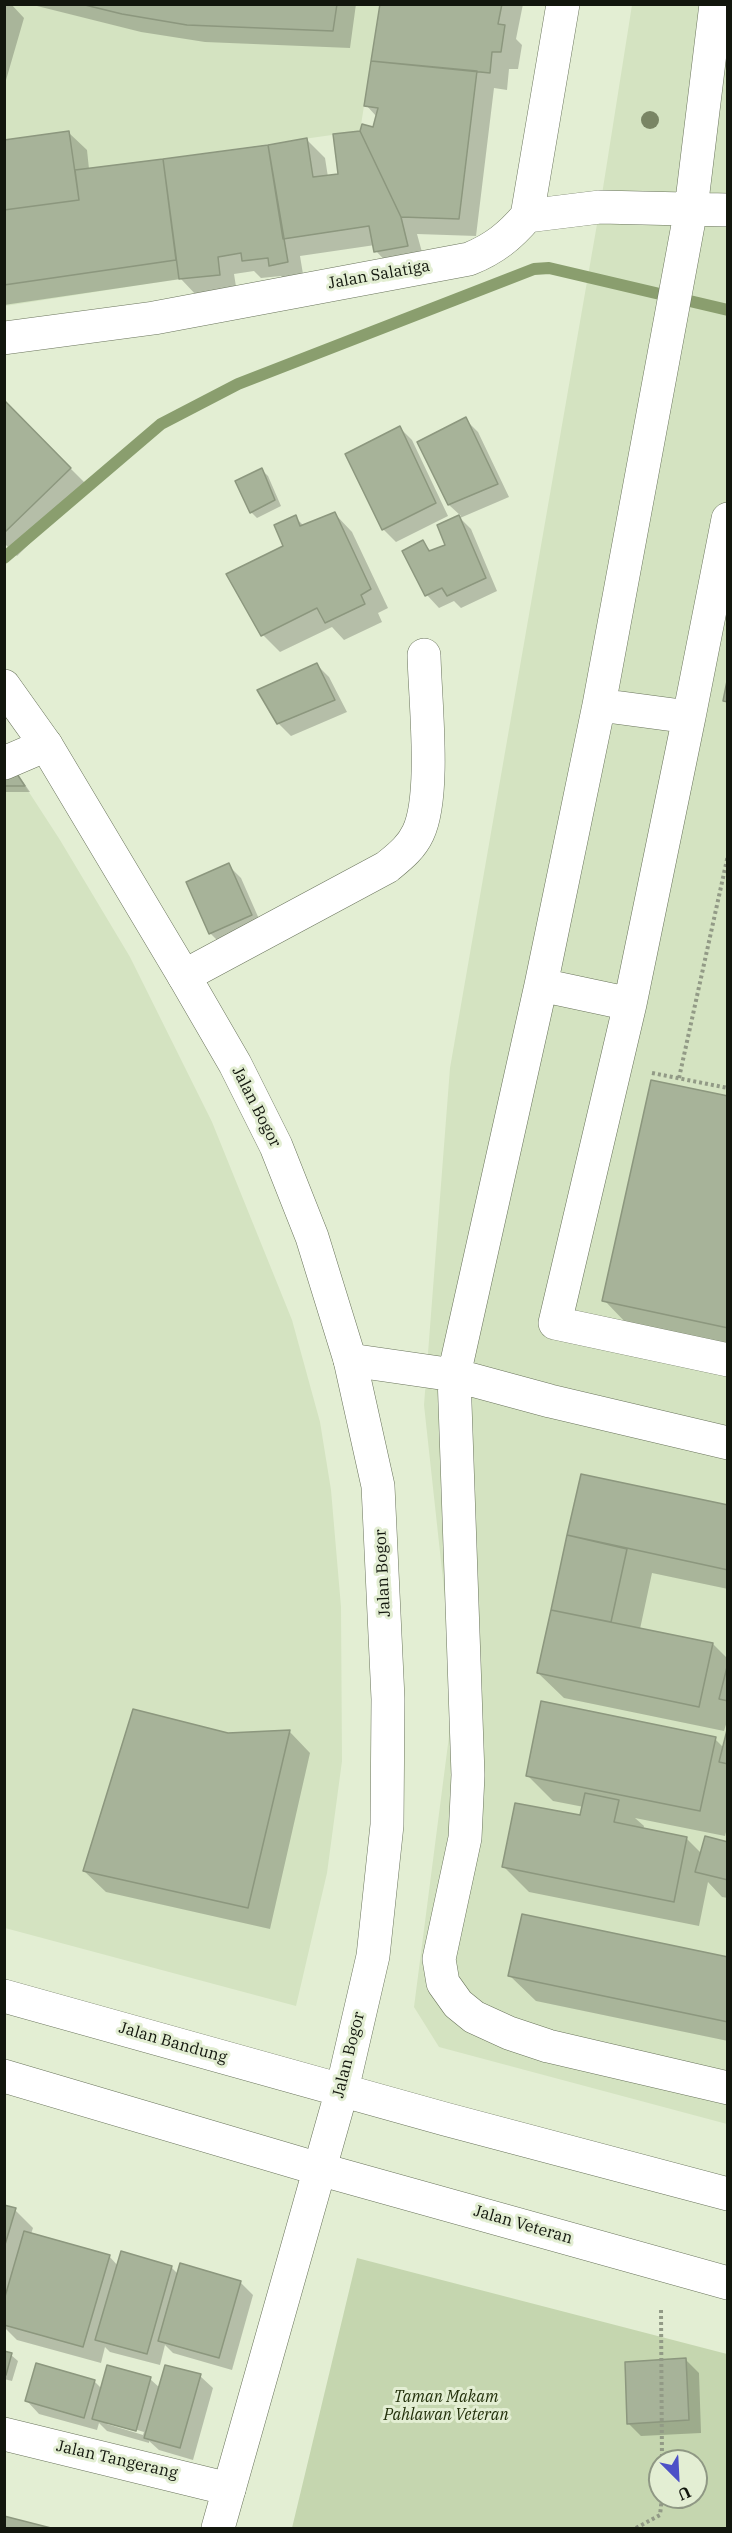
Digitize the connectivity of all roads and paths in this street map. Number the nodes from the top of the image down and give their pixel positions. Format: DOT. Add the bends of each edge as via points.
graph roads {
  1 [pos="563,4"];
  2 [pos="716,4"];
  3 [pos="692,208"];
  4 [pos="728,210"];
  5 [pos="527,216"];
  6 [pos="4,338"];
  7 [pos="728,519"];
  8 [pos="424,655"];
  9 [pos="4,686"];
  10 [pos="599,705"];
  11 [pos="689,717"];
  12 [pos="46,745"];
  13 [pos="4,763"];
  14 [pos="728,855"];
  15 [pos="184,976"];
  16 [pos="541,985"];
  17 [pos="630,1004"];
  18 [pos="616,1066"];
  19 [pos="679,1078"];
  20 [pos="728,1088"];
  21 [pos="728,1359"];
  22 [pos="350,1360"];
  23 [pos="454,1375"];
  24 [pos="728,1443"];
  25 [pos="4,1996"];
  26 [pos="4,2076"];
  27 [pos="728,2088"];
  28 [pos="342,2090"];
  29 [pos="319,2169"];
  30 [pos="728,2194"];
  31 [pos="728,2283"];
  32 [pos="661,2310"];
  33 [pos="4,2434"];
  34 [pos="662,2449"];
  35 [pos="229,2488"];
  36 [pos="661,2509"];
  37 [pos="219,2529"];
  38 [pos="636,2529"];
  1 -- 5 [label="main road"];
  2 -- 3 [label="main road"];
  3 -- 4 [label="main road"];
  3 -- 5 [label="main road" via="600,207"];
  3 -- 10 [label="main road"];
  5 -- 6 [label="main road, Jalan Salatiga" via="497,245 469,258 154,318"];
  7 -- 11 [label="main road"];
  8 -- 15 [label="main road" via="426,812 409,848 387,867"];
  9 -- 12 [label="main road, Jalan Bogor"];
  10 -- 11 [label="main road"];
  10 -- 16 [label="main road"];
  11 -- 17 [label="main road"];
  12 -- 13 [label="main road"];
  12 -- 15 [label="main road, Jalan Bogor"];
  14 -- 19 [label="path"];
  15 -- 22 [label="main road, Jalan Bogor" via="276,1146 312,1237"];
  16 -- 17 [label="main road"];
  16 -- 23 [label="main road"];
  17 -- 18 [label="main road"];
  18 -- 19 [label="path"];
  18 -- 21 [label="main road" via="555,1323"];
  19 -- 20 [label="path"];
  22 -- 23 [label="main road"];
  22 -- 28 [label="main road, Jalan Bogor" via="378,1486 388,1699 387,1813 373,1956"];
  23 -- 24 [label="main road"];
  23 -- 27 [label="main road" via="468,1775 465,1838 439,1959 443,1983 458,2004 474,2017 509,2033 548,2046"];
  25 -- 28 [label="main road, Jalan Bandung"];
  26 -- 29 [label="main road"];
  28 -- 29 [label="main road, Jalan Bogor"];
  28 -- 30 [label="main road"];
  29 -- 31 [label="main road, Jalan Veteran"];
  29 -- 35 [label="main road, Jalan Bogor"];
  32 -- 34 [label="path"];
  33 -- 35 [label="main road, Jalan Tangerang"];
  35 -- 37 [label="main road, Jalan Bogor"];
  36 -- 38 [label="path" via="660,2514"];
}
